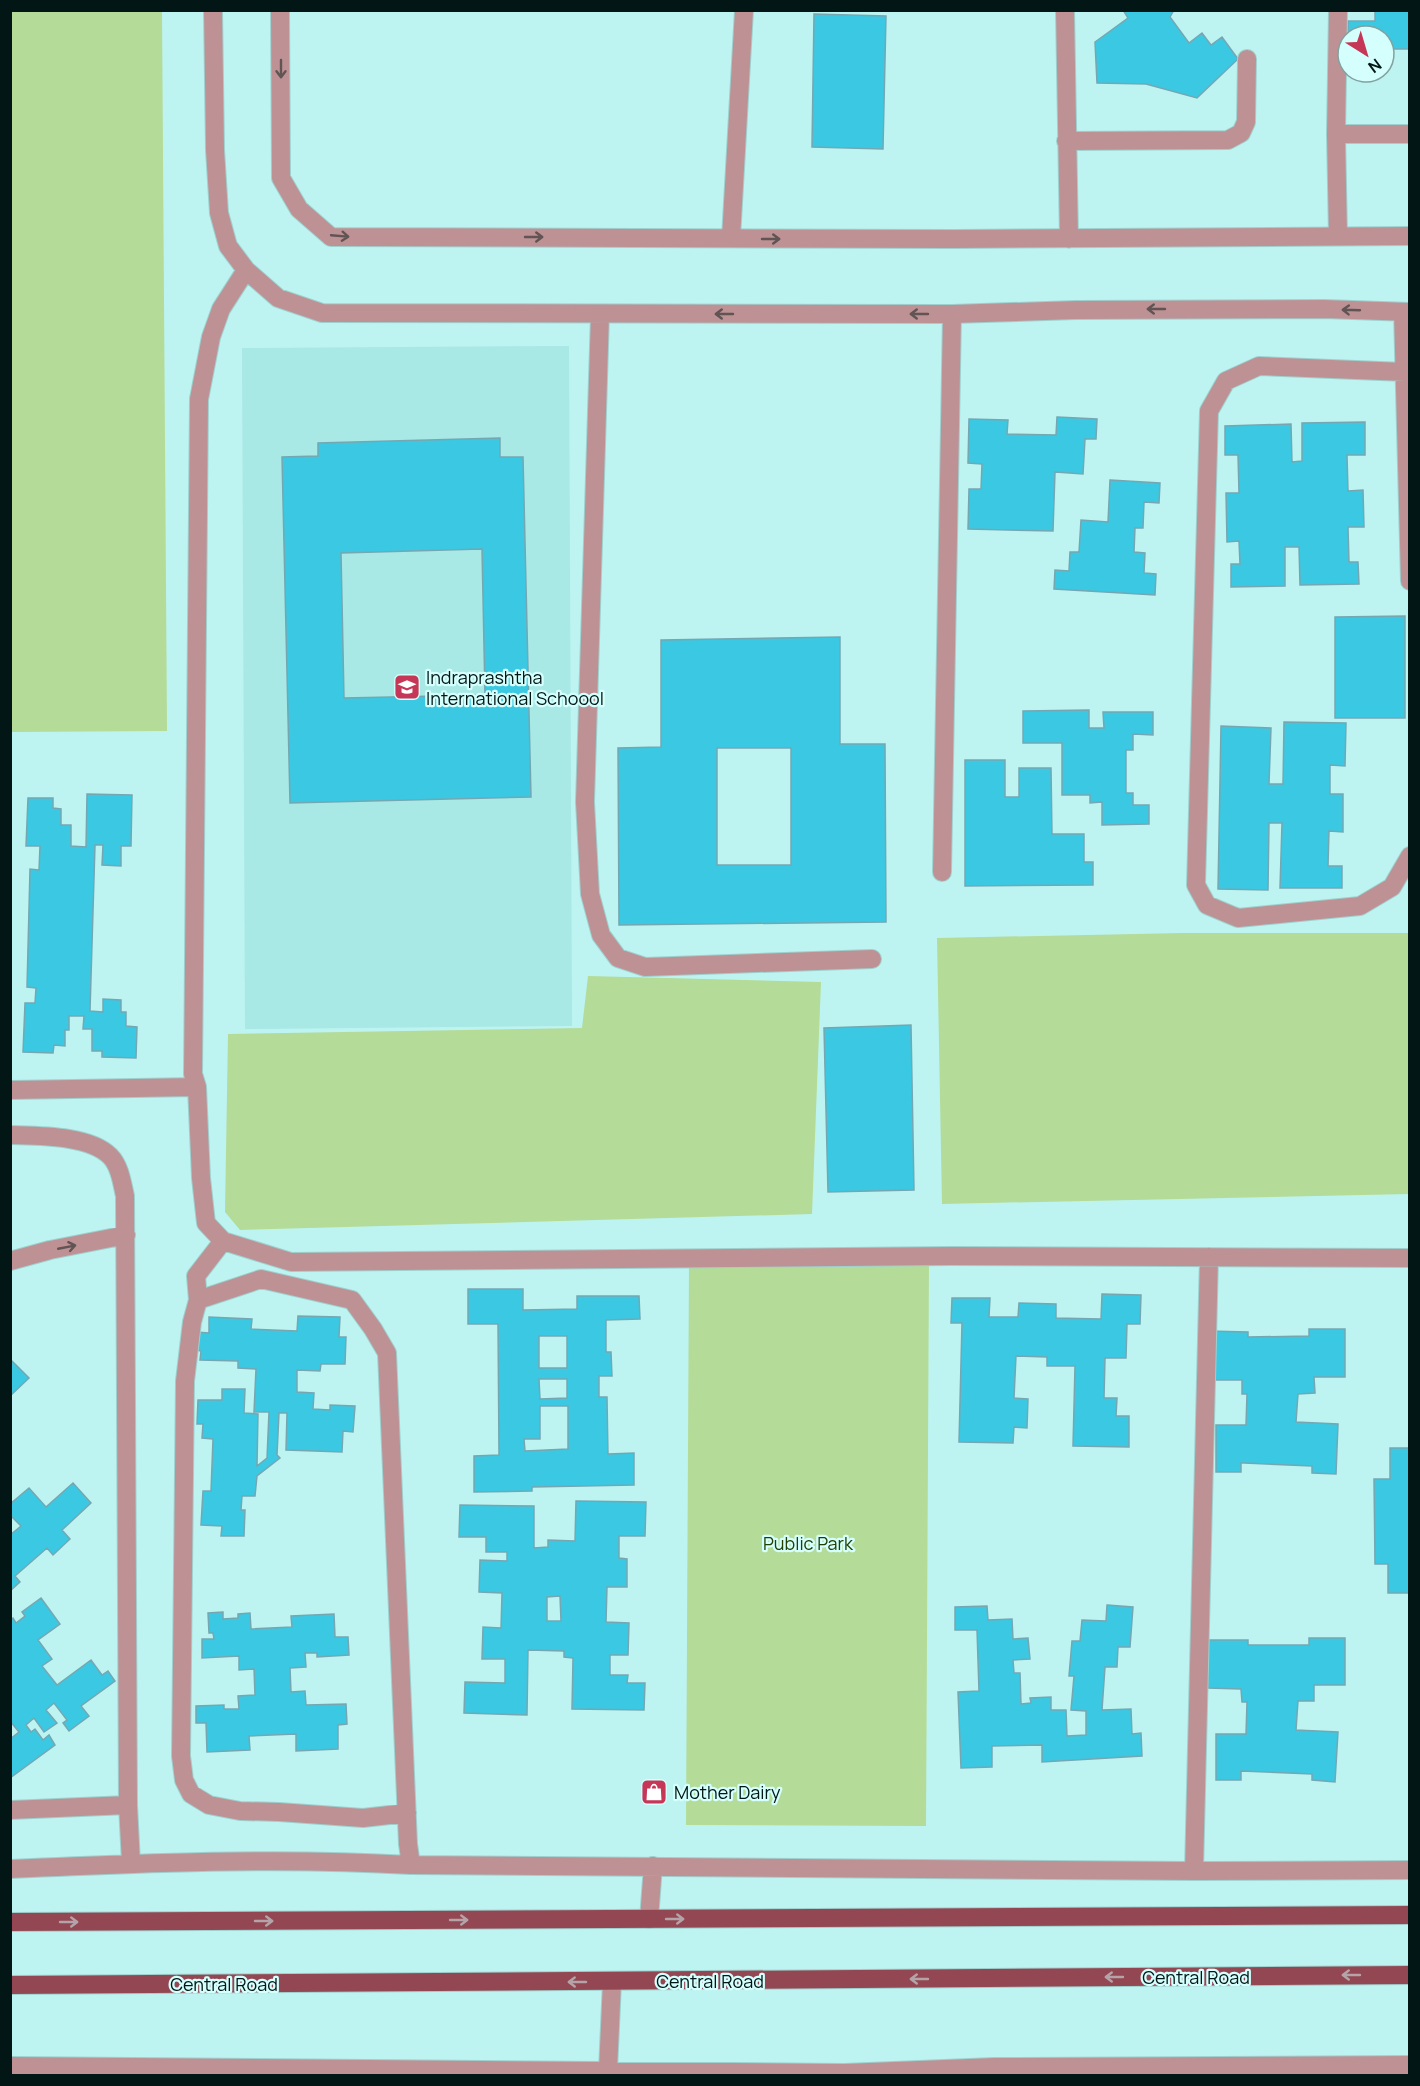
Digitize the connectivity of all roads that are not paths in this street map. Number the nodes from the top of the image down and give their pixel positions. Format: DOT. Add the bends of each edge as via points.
graph roads {
  1 [pos="213,10"];
  2 [pos="280,10"];
  3 [pos="744,10"];
  4 [pos="1065,10"];
  5 [pos="1338,10"];
  6 [pos="1246,59"];
  7 [pos="1336,134"];
  8 [pos="1410,134"];
  9 [pos="1066,141"];
  10 [pos="1338,236"];
  11 [pos="1410,236"];
  12 [pos="731,238"];
  13 [pos="1069,239"];
  14 [pos="246,270"];
  15 [pos="1406,312"];
  16 [pos="600,314"];
  17 [pos="952,314"];
  18 [pos="1405,372"];
  19 [pos="1410,580"];
  20 [pos="1410,856"];
  21 [pos="942,872"];
  22 [pos="872,959"];
  23 [pos="197,1087"];
  24 [pos="10,1090"];
  25 [pos="10,1135"];
  26 [pos="126,1235"];
  27 [pos="224,1241"];
  28 [pos="1209,1257"];
  29 [pos="1410,1258"];
  30 [pos="10,1262"];
  31 [pos="198,1300"];
  32 [pos="128,1805"];
  33 [pos="10,1810"];
  34 [pos="407,1814"];
  35 [pos="131,1863"];
  36 [pos="411,1865"];
  37 [pos="653,1866"];
  38 [pos="10,1869"];
  39 [pos="1410,1870"];
  40 [pos="1194,1871"];
  41 [pos="1410,1915"];
  42 [pos="649,1919"];
  43 [pos="10,1922"];
  44 [pos="1410,1975"];
  45 [pos="612,1982"];
  46 [pos="10,1985"];
  47 [pos="1410,2065"];
  48 [pos="10,2066"];
  49 [pos="608,2070"];
  50 [pos="1373,2070"];
  51 [pos="1211,2071"];
  52 [pos="335,2072"];
  53 [pos="680,2074"];
  54 [pos="844,2074"];
  1 -- 14 [label="street" via="219,213 228,246"];
  2 -- 12 [label="street, one-way" via="281,178 299,208 331,237"];
  3 -- 12 [label="street"];
  4 -- 9 [label="street"];
  5 -- 7 [label="street"];
  6 -- 9 [label="street" via="1246,122 1241,133 1228,140"];
  7 -- 8 [label="street"];
  7 -- 10 [label="street"];
  9 -- 13 [label="street"];
  10 -- 11 [label="street"];
  10 -- 13 [label="street"];
  12 -- 13 [label="street, one-way"];
  14 -- 16 [label="street" via="278,298 322,313"];
  14 -- 23 [label="street" via="221,309 211,337 199,399 194,1062"];
  15 -- 17 [label="street, one-way" via="1076,310"];
  15 -- 18 [label="street"];
  17 -- 16 [label="street, one-way"];
  16 -- 22 [label="street" via="585,802 590,894 601,935 618,958 645,967"];
  17 -- 21 [label="street"];
  18 -- 19 [label="street"];
  18 -- 20 [label="street" via="1259,366 1226,381 1209,411 1196,885 1207,905 1238,918 1360,906 1392,888"];
  23 -- 24 [label="street"];
  23 -- 27 [label="street" via="206,1223"];
  25 -- 26 [label="street" via="73,1139 110,1156 125,1196"];
  30 -- 26 [label="street, one-way"];
  26 -- 32 [label="street"];
  27 -- 28 [label="street" via="291,1262"];
  27 -- 31 [label="street" via="196,1276"];
  28 -- 29 [label="street"];
  28 -- 40 [label="street"];
  31 -- 34 [label="street" via="261,1279 352,1300 387,1353"];
  31 -- 34 [label="street" via="185,1381 181,1756 184,1780 191,1794 209,1805 240,1811 363,1818"];
  32 -- 33 [label="street"];
  32 -- 35 [label="street"];
  34 -- 36 [label="street"];
  35 -- 36 [label="street" via="348,1861"];
  35 -- 38 [label="street"];
  36 -- 37 [label="street"];
  37 -- 40 [label="street"];
  37 -- 42 [label="street"];
  39 -- 40 [label="street"];
  42 -- 41 [label="main road, one-way"];
  43 -- 42 [label="main road, one-way"];
  44 -- 45 [label="main road, Central Road, one-way"];
  45 -- 46 [label="main road, Central Road, one-way"];
  45 -- 49 [label="street"];
  47 -- 50 [label="street"];
  48 -- 52 [label="street"];
  49 -- 52 [label="street"];
  49 -- 53 [label="street"];
  50 -- 51 [label="street"];
  51 -- 54 [label="street" via="994,2067"];
  53 -- 54 [label="street"];
}
